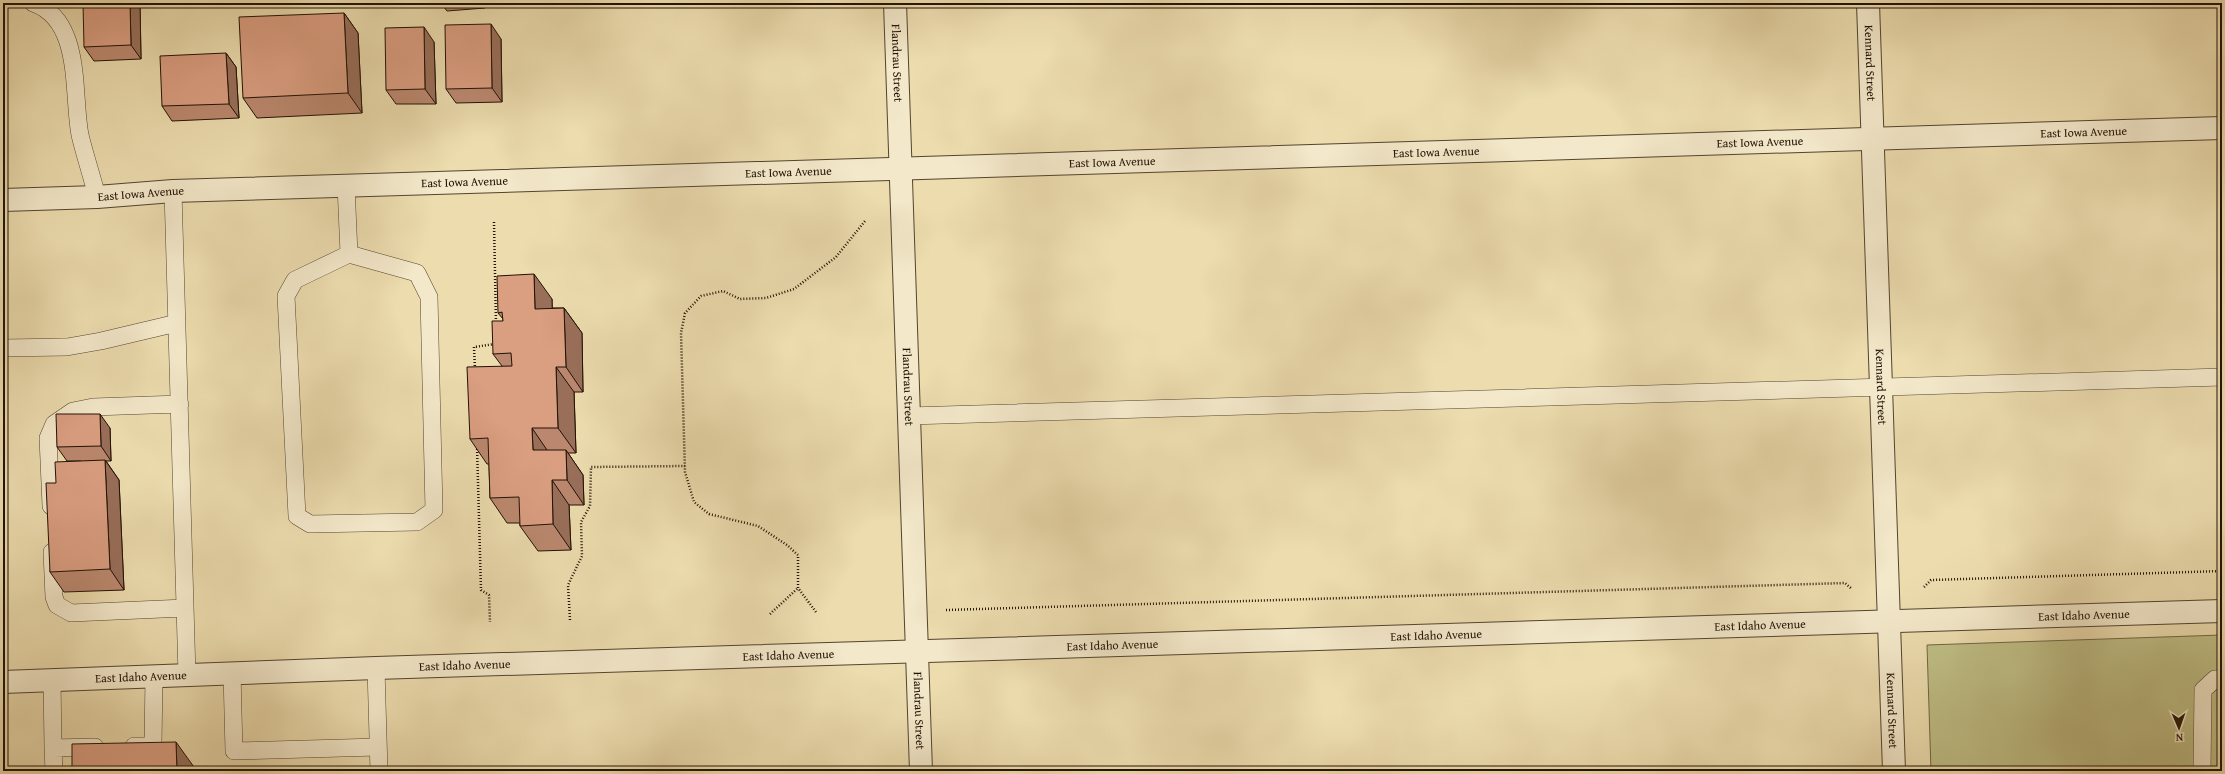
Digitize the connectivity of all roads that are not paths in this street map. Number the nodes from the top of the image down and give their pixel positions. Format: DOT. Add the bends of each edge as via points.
graph roads {
  1 [pos="33,3"];
  2 [pos="895,3"];
  3 [pos="1868,3"];
  4 [pos="2222,128"];
  5 [pos="1872,139"];
  6 [pos="901,169"];
  7 [pos="346,185"];
  8 [pos="173,191"];
  9 [pos="97,197"];
  10 [pos="3,200"];
  11 [pos="349,254"];
  12 [pos="177,323"];
  13 [pos="3,348"];
  14 [pos="2222,377"];
  15 [pos="1881,387"];
  16 [pos="180,404"];
  17 [pos="909,416"];
  18 [pos="184,608"];
  19 [pos="2222,611"];
  20 [pos="1889,621"];
  21 [pos="917,651"];
  22 [pos="376,668"];
  23 [pos="232,673"];
  24 [pos="187,675"];
  25 [pos="154,676"];
  26 [pos="52,679"];
  27 [pos="2222,679"];
  28 [pos="3,682"];
  29 [pos="378,747"];
  30 [pos="53,748"];
  31 [pos="54,771"];
  32 [pos="379,771"];
  33 [pos="921,771"];
  34 [pos="1894,771"];
  35 [pos="2202,771"];
  1 -- 9 [label="lane" via="63,28 71,50 80,134"];
  2 -- 6 [label="street, Flandrau Street"];
  3 -- 5 [label="street, Kennard Street"];
  4 -- 5 [label="street, East Iowa Avenue"];
  5 -- 6 [label="street, East Iowa Avenue"];
  5 -- 15 [label="street, Kennard Street"];
  6 -- 7 [label="street, East Iowa Avenue"];
  6 -- 17 [label="street, Flandrau Street"];
  7 -- 8 [label="street, East Iowa Avenue"];
  7 -- 11 [label="lane"];
  8 -- 9 [label="street, East Iowa Avenue"];
  8 -- 12 [label="lane"];
  9 -- 10 [label="street, East Iowa Avenue"];
  11 -- 11 [label="lane" via="295,280 286,296 297,516 310,524 417,522 434,510 429,297 417,273"];
  12 -- 13 [label="lane" via="67,347"];
  12 -- 16 [label="lane"];
  14 -- 15 [label="lane"];
  15 -- 17 [label="lane"];
  15 -- 20 [label="street, Kennard Street"];
  16 -- 18 [label="lane"];
  16 -- 18 [label="lane" via="93,407 73,411 54,424 48,438 54,597 57,605 70,613"];
  17 -- 21 [label="street, Flandrau Street"];
  18 -- 24 [label="lane"];
  19 -- 20 [label="street, East Idaho Avenue"];
  20 -- 21 [label="street, East Idaho Avenue"];
  20 -- 34 [label="street, Kennard Street"];
  21 -- 22 [label="street, East Idaho Avenue"];
  21 -- 33 [label="street, Flandrau Street"];
  22 -- 23 [label="street, East Idaho Avenue"];
  22 -- 29 [label="lane"];
  23 -- 24 [label="street, East Idaho Avenue"];
  23 -- 29 [label="lane" via="234,750"];
  24 -- 25 [label="street, East Idaho Avenue"];
  25 -- 26 [label="street, East Idaho Avenue"];
  25 -- 30 [label="lane" via="153,746"];
  26 -- 28 [label="street, East Idaho Avenue"];
  26 -- 30 [label="lane"];
  27 -- 35 [label="lane" via="2215,679 2203,690"];
  29 -- 32 [label="lane"];
  30 -- 31 [label="lane"];
}
